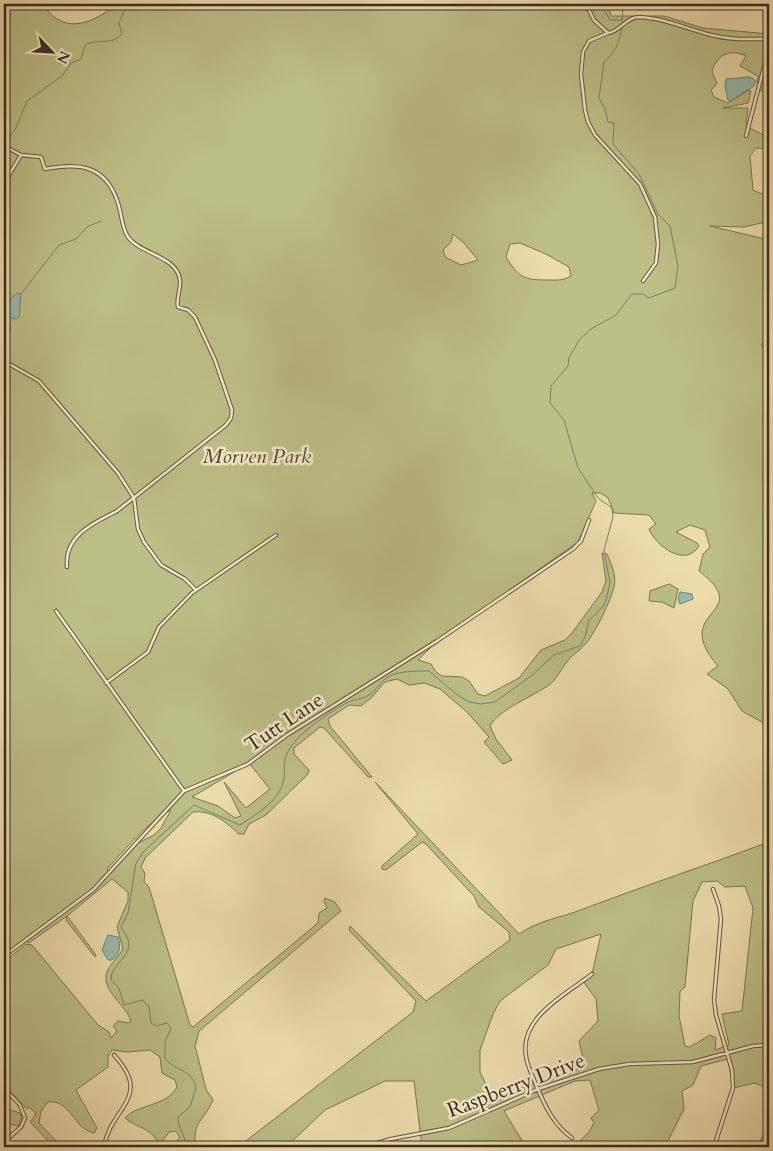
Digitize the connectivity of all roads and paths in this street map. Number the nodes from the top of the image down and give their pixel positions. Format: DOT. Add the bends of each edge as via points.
graph roads {
  1 [pos="586,4"];
  2 [pos="608,33"];
  3 [pos="769,39"];
  4 [pos="769,48"];
  5 [pos="746,136"];
  6 [pos="4,146"];
  7 [pos="21,155"];
  8 [pos="4,165"];
  9 [pos="11,171"];
  10 [pos="4,192"];
  11 [pos="643,280"];
  12 [pos="4,361"];
  13 [pos="134,498"];
  14 [pos="589,520"];
  15 [pos="276,535"];
  16 [pos="67,567"];
  17 [pos="196,590"];
  18 [pos="56,611"];
  19 [pos="106,683"];
  20 [pos="184,791"];
  21 [pos="713,889"];
  22 [pos="4,956"];
  23 [pos="592,974"];
  24 [pos="769,1045"];
  25 [pos="727,1054"];
  26 [pos="114,1055"];
  27 [pos="4,1088"];
  28 [pos="538,1089"];
  29 [pos="572,1138"];
  30 [pos="4,1142"];
  31 [pos="379,1142"];
  32 [pos="104,1147"];
  33 [pos="364,1147"];
  34 [pos="380,1147"];
  35 [pos="714,1147"];
  1 -- 2 [label="street" via="594,20"];
  2 -- 3 [label="street" via="639,17 718,37"];
  2 -- 11 [label="street" via="593,39 585,48 581,74 585,110 595,135 640,184 655,217 656,263"];
  4 -- 5 [label="street"];
  6 -- 7 [label="street"];
  7 -- 9 [label="street"];
  7 -- 13 [label="street" via="41,157 45,169 80,165 104,180 118,202 128,237 138,248 167,262 178,275 178,307 188,310 194,317 215,360 229,402 232,413 226,425"];
  8 -- 9 [label="street"];
  9 -- 10 [label="street"];
  12 -- 13 [label="street" via="39,381 118,473"];
  13 -- 16 [label="street" via="117,512 100,518 73,540 66,554"];
  13 -- 17 [label="street" via="138,529 144,542 161,565 185,579"];
  14 -- 20 [label="street, Tutt Lane" via="581,541 573,549 506,596 287,735 244,767"];
  15 -- 17 [label="street"];
  17 -- 19 [label="street" via="159,627 148,652"];
  18 -- 19 [label="street"];
  19 -- 20 [label="street"];
  20 -- 22 [label="street, Tutt Lane" via="92,890"];
  21 -- 25 [label="street" via="721,919 714,1000"];
  23 -- 28 [label="street" via="542,1013 529,1029 526,1056"];
  24 -- 25 [label="street, Raspberry Drive"];
  25 -- 28 [label="street, Raspberry Drive" via="682,1063 613,1066"];
  25 -- 35 [label="street" via="733,1088"];
  26 -- 32 [label="street" via="122,1063 131,1088 128,1101 110,1128"];
  27 -- 30 [label="street" via="20,1105 25,1118 21,1127"];
  28 -- 29 [label="street" via="552,1118"];
  28 -- 31 [label="street, Raspberry Drive" via="449,1128"];
  31 -- 33 [label="street, Raspberry Drive"];
  31 -- 34 [label="street"];
}
